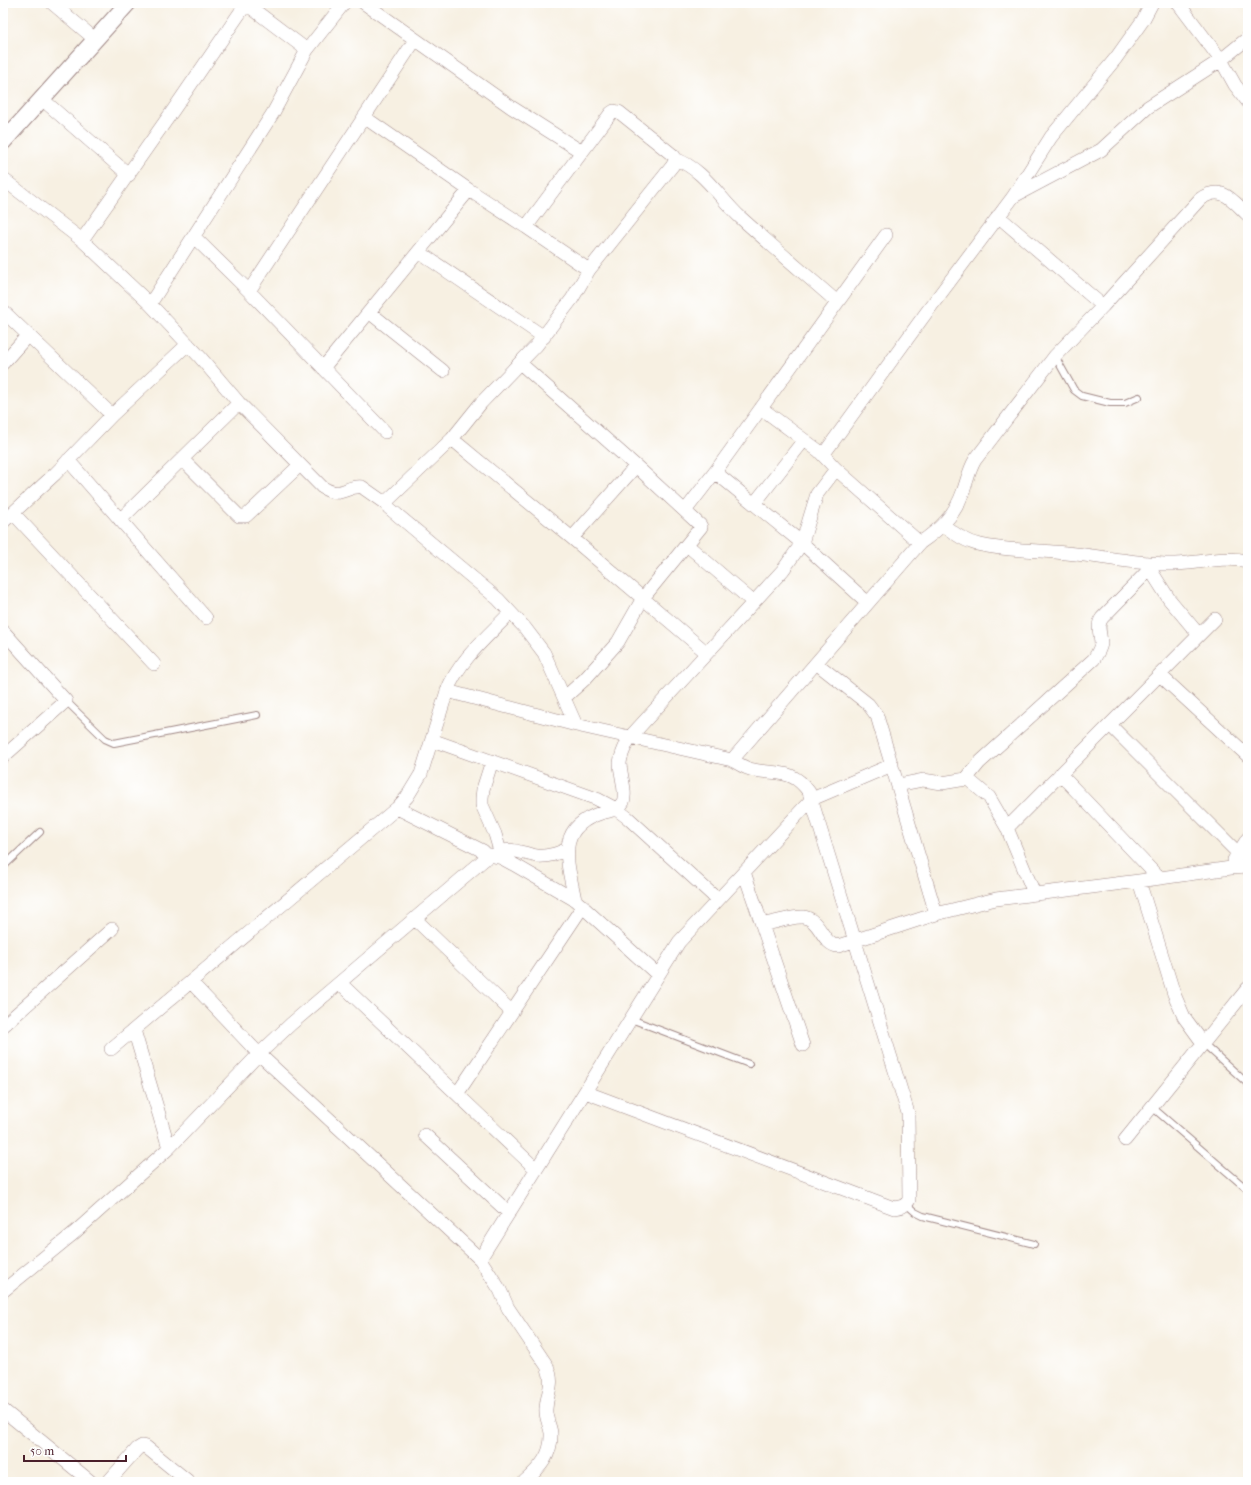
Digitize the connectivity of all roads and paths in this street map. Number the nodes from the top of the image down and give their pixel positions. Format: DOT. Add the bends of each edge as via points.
graph roads {
  1 [pos="52,3"];
  2 [pos="128,3"];
  3 [pos="245,3"];
  4 [pos="344,3"];
  5 [pos="364,3"];
  6 [pos="1152,3"];
  7 [pos="1178,3"];
  8 [pos="1248,38"];
  9 [pos="96,40"];
  10 [pos="415,40"];
  11 [pos="307,50"];
  12 [pos="1221,60"];
  13 [pos="42,99"];
  14 [pos="1248,102"];
  15 [pos="364,117"];
  16 [pos="3,142"];
  17 [pos="582,152"];
  18 [pos="675,159"];
  19 [pos="128,175"];
  20 [pos="3,179"];
  21 [pos="468,190"];
  22 [pos="1012,197"];
  23 [pos="1248,215"];
  24 [pos="998,216"];
  25 [pos="526,227"];
  26 [pos="886,234"];
  27 [pos="194,237"];
  28 [pos="82,240"];
  29 [pos="419,252"];
  30 [pos="589,270"];
  31 [pos="249,291"];
  32 [pos="838,302"];
  33 [pos="150,304"];
  34 [pos="1103,306"];
  35 [pos="3,311"];
  36 [pos="369,312"];
  37 [pos="28,335"];
  38 [pos="544,337"];
  39 [pos="188,344"];
  40 [pos="1055,356"];
  41 [pos="3,363"];
  42 [pos="520,363"];
  43 [pos="323,368"];
  44 [pos="443,371"];
  45 [pos="1139,396"];
  46 [pos="239,403"];
  47 [pos="761,408"];
  48 [pos="112,415"];
  49 [pos="385,432"];
  50 [pos="452,439"];
  51 [pos="804,440"];
  52 [pos="823,455"];
  53 [pos="182,459"];
  54 [pos="68,460"];
  55 [pos="300,465"];
  56 [pos="636,466"];
  57 [pos="836,469"];
  58 [pos="715,472"];
  59 [pos="385,502"];
  60 [pos="754,504"];
  61 [pos="685,511"];
  62 [pos="8,518"];
  63 [pos="120,520"];
  64 [pos="943,525"];
  65 [pos="572,538"];
  66 [pos="802,543"];
  67 [pos="920,543"];
  68 [pos="687,545"];
  69 [pos="1248,560"];
  70 [pos="1147,566"];
  71 [pos="643,598"];
  72 [pos="753,602"];
  73 [pos="868,603"];
  74 [pos="510,613"];
  75 [pos="206,618"];
  76 [pos="1215,619"];
  77 [pos="3,631"];
  78 [pos="1199,635"];
  79 [pos="707,653"];
  80 [pos="816,663"];
  81 [pos="154,664"];
  82 [pos="1160,675"];
  83 [pos="448,691"];
  84 [pos="564,698"];
  85 [pos="66,701"];
  86 [pos="257,716"];
  87 [pos="576,725"];
  88 [pos="1110,725"];
  89 [pos="630,737"];
  90 [pos="432,740"];
  91 [pos="1248,756"];
  92 [pos="3,757"];
  93 [pos="732,760"];
  94 [pos="492,761"];
  95 [pos="892,765"];
  96 [pos="1060,774"];
  97 [pos="966,779"];
  98 [pos="898,785"];
  99 [pos="812,799"];
  100 [pos="397,808"];
  101 [pos="616,809"];
  102 [pos="1007,828"];
  103 [pos="40,832"];
  104 [pos="1248,838"];
  105 [pos="568,849"];
  106 [pos="1238,852"];
  107 [pos="494,854"];
  108 [pos="3,867"];
  109 [pos="1248,867"];
  110 [pos="1231,868"];
  111 [pos="744,872"];
  112 [pos="1159,878"];
  113 [pos="1139,881"];
  114 [pos="1034,893"];
  115 [pos="718,900"];
  116 [pos="579,903"];
  117 [pos="936,914"];
  118 [pos="415,919"];
  119 [pos="762,925"];
  120 [pos="112,929"];
  121 [pos="856,940"];
  122 [pos="658,975"];
  123 [pos="191,982"];
  124 [pos="340,983"];
  125 [pos="1248,988"];
  126 [pos="512,1012"];
  127 [pos="631,1019"];
  128 [pos="4,1022"];
  129 [pos="134,1030"];
  130 [pos="1203,1043"];
  131 [pos="804,1045"];
  132 [pos="111,1049"];
  133 [pos="259,1054"];
  134 [pos="749,1064"];
  135 [pos="1248,1084"];
  136 [pos="585,1092"];
  137 [pos="457,1094"];
  138 [pos="1152,1107"];
  139 [pos="425,1135"];
  140 [pos="1125,1140"];
  141 [pos="169,1148"];
  142 [pos="536,1169"];
  143 [pos="1248,1190"];
  144 [pos="906,1204"];
  145 [pos="509,1213"];
  146 [pos="1034,1244"];
  147 [pos="480,1259"];
  148 [pos="3,1290"];
  149 [pos="3,1410"];
  150 [pos="91,1482"];
  151 [pos="108,1482"];
  152 [pos="188,1482"];
  153 [pos="524,1482"];
  1 -- 9 [label="street"];
  2 -- 9 [label="street"];
  3 -- 11 [label="street"];
  3 -- 19 [label="street"];
  4 -- 11 [label="street"];
  5 -- 10 [label="street"];
  6 -- 22 [label="street" via="1116,58 1051,137"];
  7 -- 12 [label="street"];
  8 -- 12 [label="street"];
  9 -- 13 [label="street"];
  10 -- 15 [label="street"];
  10 -- 17 [label="street" via="511,107"];
  11 -- 27 [label="street" via="273,113"];
  12 -- 14 [label="street"];
  12 -- 22 [label="street" via="1148,107 1101,150"];
  13 -- 16 [label="street"];
  13 -- 19 [label="street"];
  15 -- 21 [label="street"];
  15 -- 31 [label="street"];
  17 -- 18 [label="street" via="614,111 619,112"];
  17 -- 25 [label="street"];
  18 -- 30 [label="street" via="673,165"];
  18 -- 32 [label="street" via="702,176 740,217"];
  19 -- 28 [label="street"];
  20 -- 28 [label="street"];
  21 -- 25 [label="street"];
  21 -- 29 [label="street"];
  22 -- 24 [label="street"];
  23 -- 34 [label="street" via="1223,194 1207,194"];
  24 -- 34 [label="street"];
  24 -- 52 [label="street"];
  25 -- 30 [label="street"];
  26 -- 32 [label="street"];
  27 -- 31 [label="street"];
  27 -- 33 [label="street"];
  28 -- 33 [label="street"];
  29 -- 36 [label="street"];
  29 -- 38 [label="street"];
  30 -- 38 [label="street" via="572,299"];
  31 -- 43 [label="street"];
  32 -- 47 [label="street"];
  33 -- 39 [label="street"];
  34 -- 40 [label="street"];
  35 -- 37 [label="street"];
  36 -- 43 [label="street"];
  36 -- 44 [label="street"];
  37 -- 41 [label="street"];
  37 -- 48 [label="street"];
  38 -- 42 [label="street"];
  39 -- 46 [label="street"];
  39 -- 48 [label="street"];
  40 -- 45 [label="lane" via="1074,390 1082,396 1110,403 1125,403"];
  40 -- 64 [label="street" via="975,460 957,506"];
  42 -- 50 [label="street" via="481,403"];
  42 -- 56 [label="street"];
  43 -- 49 [label="street"];
  46 -- 53 [label="street"];
  46 -- 55 [label="street"];
  47 -- 51 [label="street"];
  47 -- 58 [label="street"];
  48 -- 54 [label="street"];
  50 -- 59 [label="street"];
  50 -- 65 [label="street"];
  51 -- 52 [label="street"];
  51 -- 60 [label="street"];
  52 -- 57 [label="street"];
  53 -- 55 [label="street" via="242,517"];
  53 -- 63 [label="street"];
  54 -- 62 [label="street"];
  54 -- 63 [label="street"];
  55 -- 59 [label="street" via="328,492 345,492 362,487"];
  56 -- 61 [label="street"];
  56 -- 65 [label="street"];
  57 -- 66 [label="street" via="817,494"];
  57 -- 67 [label="street"];
  58 -- 60 [label="street"];
  58 -- 61 [label="street"];
  59 -- 74 [label="street" via="498,599"];
  60 -- 66 [label="street"];
  61 -- 68 [label="street" via="701,527"];
  62 -- 81 [label="street"];
  63 -- 75 [label="street"];
  64 -- 67 [label="street"];
  64 -- 70 [label="street" via="961,538 980,545 1067,553"];
  65 -- 71 [label="street"];
  66 -- 72 [label="street" via="783,570"];
  66 -- 73 [label="street"];
  67 -- 73 [label="street"];
  68 -- 71 [label="street"];
  68 -- 72 [label="street"];
  69 -- 70 [label="street"];
  70 -- 78 [label="street" via="1169,600"];
  70 -- 97 [label="street" via="1099,622 1101,644 1094,659 979,763"];
  71 -- 79 [label="street"];
  71 -- 84 [label="street" via="618,642"];
  72 -- 79 [label="street"];
  73 -- 80 [label="street"];
  74 -- 83 [label="street" via="463,664"];
  74 -- 84 [label="street" via="544,653"];
  76 -- 78 [label="street"];
  77 -- 85 [label="street"];
  78 -- 82 [label="street"];
  79 -- 89 [label="street"];
  80 -- 93 [label="street"];
  80 -- 95 [label="street" via="873,709"];
  82 -- 88 [label="street"];
  82 -- 91 [label="street"];
  83 -- 87 [label="street"];
  83 -- 90 [label="street"];
  84 -- 87 [label="street"];
  85 -- 86 [label="lane" via="105,739 114,743"];
  85 -- 92 [label="street"];
  87 -- 89 [label="street"];
  88 -- 96 [label="street"];
  88 -- 106 [label="street"];
  89 -- 93 [label="street"];
  89 -- 101 [label="street" via="621,758 623,801"];
  90 -- 94 [label="street"];
  90 -- 100 [label="street" via="415,786"];
  93 -- 99 [label="street" via="754,770 792,776 804,785"];
  94 -- 101 [label="street" via="597,799"];
  94 -- 107 [label="street" via="483,790 482,805 495,834"];
  95 -- 98 [label="street"];
  95 -- 99 [label="street"];
  96 -- 102 [label="street"];
  96 -- 112 [label="street"];
  97 -- 98 [label="street" via="942,783 922,780"];
  97 -- 102 [label="street" via="989,797"];
  98 -- 117 [label="street"];
  99 -- 111 [label="street"];
  99 -- 121 [label="street"];
  100 -- 107 [label="street" via="483,851"];
  100 -- 123 [label="street"];
  101 -- 105 [label="street" via="595,815 574,830"];
  101 -- 115 [label="street"];
  102 -- 114 [label="street"];
  103 -- 108 [label="lane"];
  104 -- 106 [label="street"];
  105 -- 107 [label="street" via="546,856 511,850"];
  105 -- 116 [label="street" via="569,869"];
  106 -- 110 [label="street"];
  107 -- 116 [label="street"];
  107 -- 118 [label="street"];
  109 -- 110 [label="street"];
  110 -- 112 [label="street"];
  111 -- 115 [label="street"];
  111 -- 119 [label="street"];
  112 -- 113 [label="street"];
  113 -- 114 [label="street"];
  113 -- 130 [label="street" via="1174,994 1184,1017"];
  114 -- 117 [label="street" via="996,899"];
  115 -- 122 [label="street" via="679,942"];
  116 -- 122 [label="street"];
  116 -- 126 [label="street"];
  117 -- 121 [label="street"];
  118 -- 124 [label="street"];
  118 -- 126 [label="street"];
  119 -- 121 [label="street" via="802,917 814,922 828,942 834,945"];
  119 -- 131 [label="street"];
  120 -- 128 [label="street"];
  121 -- 144 [label="street" via="908,1113 910,1190"];
  122 -- 127 [label="street"];
  123 -- 129 [label="street"];
  123 -- 133 [label="street"];
  124 -- 133 [label="street"];
  124 -- 137 [label="street"];
  125 -- 130 [label="street"];
  126 -- 137 [label="street"];
  127 -- 134 [label="lane"];
  127 -- 136 [label="street"];
  129 -- 132 [label="street"];
  129 -- 141 [label="street"];
  130 -- 135 [label="lane"];
  130 -- 138 [label="street"];
  133 -- 141 [label="street"];
  133 -- 147 [label="street"];
  136 -- 142 [label="street"];
  136 -- 144 [label="street" via="894,1208"];
  137 -- 142 [label="street"];
  138 -- 140 [label="street"];
  138 -- 143 [label="lane"];
  139 -- 145 [label="street"];
  141 -- 148 [label="street" via="74,1233"];
  142 -- 145 [label="street"];
  144 -- 146 [label="lane" via="923,1216"];
  145 -- 147 [label="street"];
  147 -- 153 [label="street" via="508,1308 548,1366 552,1382 546,1410 551,1432 550,1447 546,1459 538,1470"];
  149 -- 150 [label="street"];
  151 -- 152 [label="street" via="142,1446"];
}
